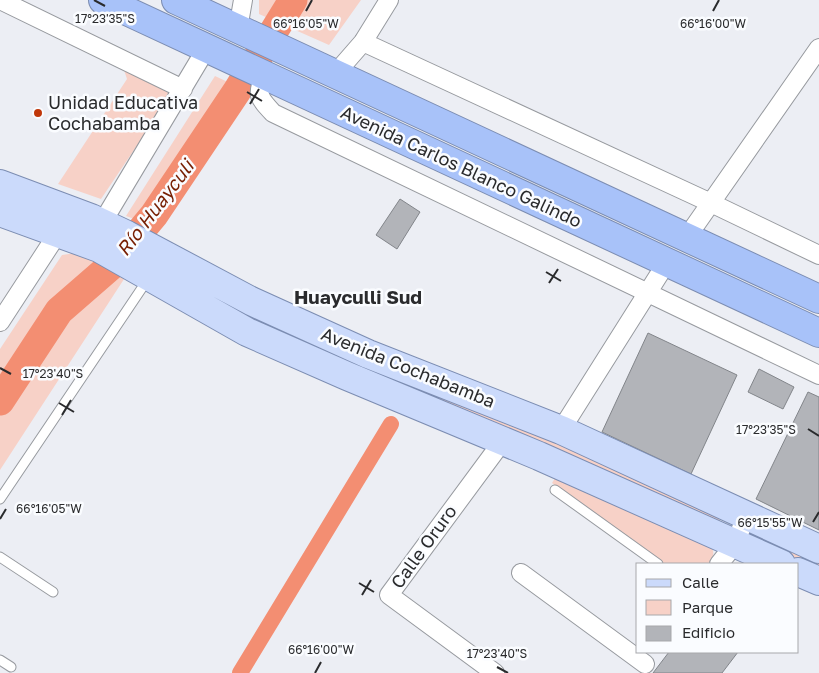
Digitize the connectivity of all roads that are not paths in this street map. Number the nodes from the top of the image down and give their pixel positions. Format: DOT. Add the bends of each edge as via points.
graph roads {
  1 [pos="0,0"];
  2 [pos="103,0"];
  3 [pos="176,0"];
  4 [pos="243,0"];
  5 [pos="389,0"];
  6 [pos="255,37"];
  7 [pos="362,42"];
  8 [pos="819,48"];
  9 [pos="206,49"];
  10 [pos="255,71"];
  11 [pos="336,73"];
  12 [pos="183,88"];
  13 [pos="0,184"];
  14 [pos="711,203"];
  15 [pos="0,212"];
  16 [pos="83,229"];
  17 [pos="687,237"];
  18 [pos="131,255"];
  19 [pos="819,255"];
  20 [pos="666,262"];
  21 [pos="647,292"];
  22 [pos="819,299"];
  23 [pos="0,322"];
  24 [pos="819,333"];
  25 [pos="819,375"];
  26 [pos="561,430"];
  27 [pos="502,442"];
  28 [pos="556,490"];
  29 [pos="0,499"];
  30 [pos="746,516"];
  31 [pos="819,549"];
  32 [pos="727,554"];
  33 [pos="0,558"];
  34 [pos="657,563"];
  35 [pos="776,563"];
  36 [pos="799,572"];
  37 [pos="521,573"];
  38 [pos="819,581"];
  39 [pos="53,592"];
  40 [pos="0,660"];
  41 [pos="646,663"];
  42 [pos="11,667"];
  43 [pos="495,673"];
  1 -- 12 [label="street"];
  2 -- 9 [label="highway, Avenida Carlos Blanco Galindo"];
  3 -- 6 [label="highway, Avenida Carlos Blanco Galindo"];
  4 -- 6 [label="street"];
  5 -- 7 [label="street"];
  6 -- 11 [label="highway, Avenida Carlos Blanco Galindo"];
  7 -- 11 [label="street"];
  7 -- 14 [label="street"];
  8 -- 14 [label="street"];
  9 -- 10 [label="highway, Avenida Carlos Blanco Galindo"];
  9 -- 12 [label="street"];
  10 -- 20 [label="highway, Avenida Carlos Blanco Galindo"];
  10 -- 21 [label="street" via="262,101 273,113"];
  11 -- 17 [label="highway, Avenida Carlos Blanco Galindo"];
  12 -- 16 [label="street"];
  13 -- 16 [label="main road, Avenida Cochabamba"];
  14 -- 17 [label="street"];
  14 -- 19 [label="street"];
  15 -- 16 [label="main road, Avenida Cochabamba"];
  16 -- 18 [label="main road, Avenida Cochabamba"];
  16 -- 23 [label="street"];
  17 -- 22 [label="highway, Avenida Carlos Blanco Galindo"];
  18 -- 26 [label="main road, Avenida Cochabamba" via="251,301 368,354"];
  18 -- 27 [label="main road, Avenida Cochabamba" via="247,332"];
  18 -- 29 [label="lane"];
  20 -- 21 [label="street"];
  20 -- 24 [label="highway, Avenida Carlos Blanco Galindo"];
  21 -- 25 [label="street"];
  21 -- 26 [label="street"];
  26 -- 30 [label="main road, Avenida Cochabamba"];
  27 -- 32 [label="main road, Avenida Cochabamba" via="539,456"];
  27 -- 43 [label="street, Calle Oruro" via="389,595"];
  28 -- 34 [label="lane"];
  30 -- 31 [label="main road, Avenida Cochabamba"];
  30 -- 32 [label="street"];
  32 -- 35 [label="main road, Avenida Cochabamba"];
  33 -- 39 [label="lane"];
  36 -- 38 [label="main road"];
  37 -- 41 [label="street"];
  40 -- 42 [label="lane"];
}
